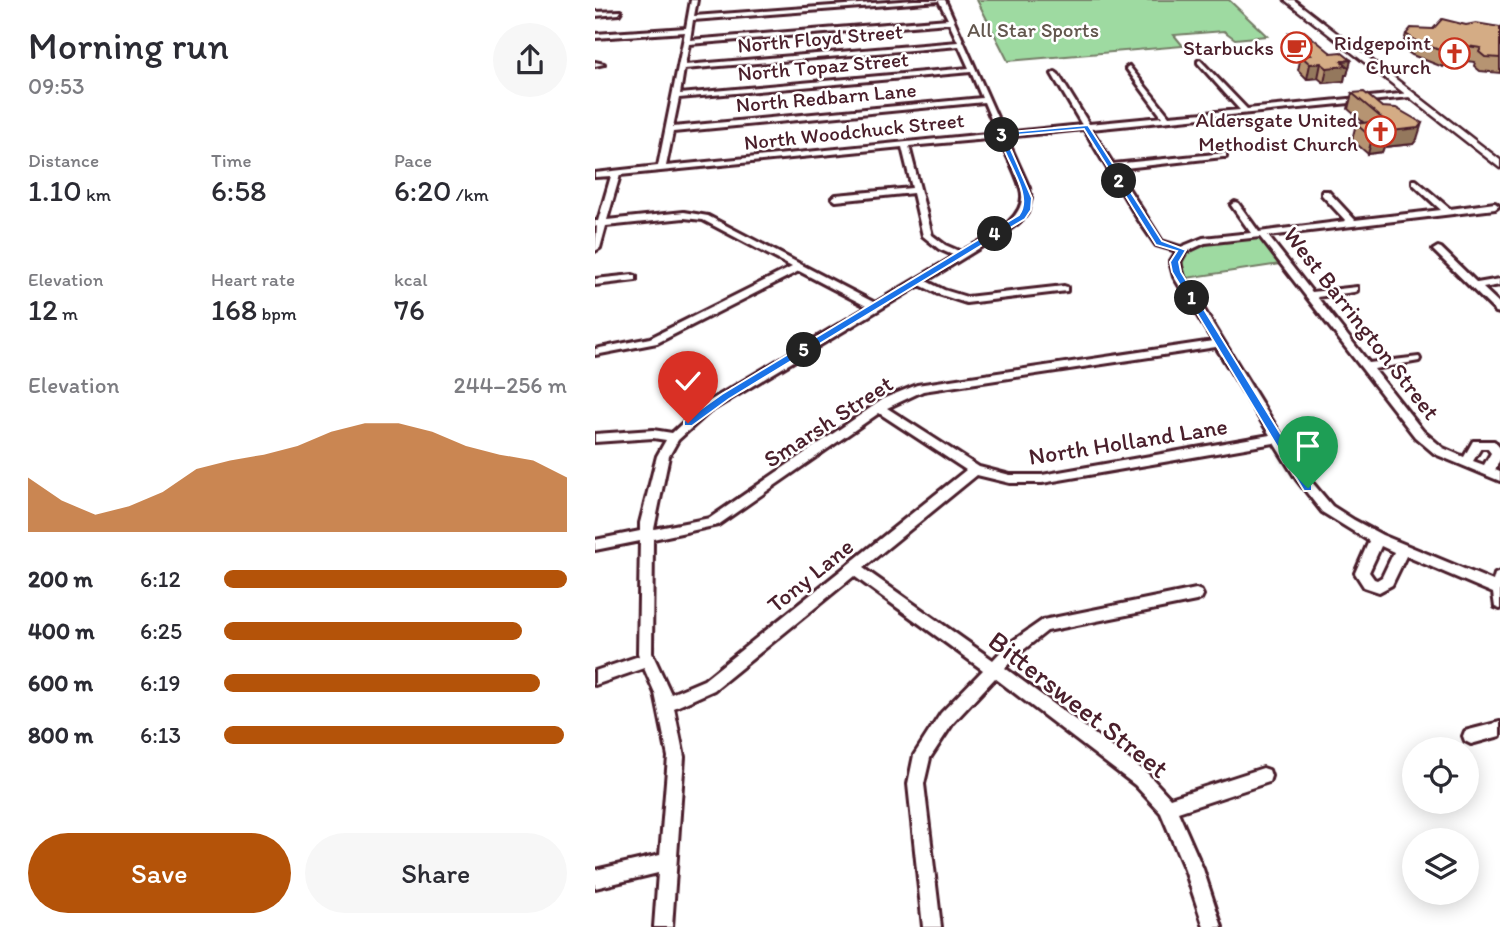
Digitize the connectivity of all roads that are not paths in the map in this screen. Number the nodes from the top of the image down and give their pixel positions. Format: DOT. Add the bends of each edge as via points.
graph roads {
  1 [pos="694,0"];
  2 [pos="939,0"];
  3 [pos="1289,0"];
  4 [pos="619,12"];
  5 [pos="595,14"];
  6 [pos="691,18"];
  7 [pos="951,21"];
  8 [pos="688,30"];
  9 [pos="595,36"];
  10 [pos="686,42"];
  11 [pos="961,44"];
  12 [pos="1200,62"];
  13 [pos="681,67"];
  14 [pos="1129,68"];
  15 [pos="973,71"];
  16 [pos="1055,74"];
  17 [pos="1410,94"];
  18 [pos="676,96"];
  19 [pos="986,100"];
  20 [pos="1245,111"];
  21 [pos="1167,118"];
  22 [pos="1086,127"];
  23 [pos="669,130"];
  24 [pos="1001,135"];
  25 [pos="905,144"];
  26 [pos="1223,155"];
  27 [pos="1500,165"];
  28 [pos="1111,167"];
  29 [pos="662,168"];
  30 [pos="615,173"];
  31 [pos="595,174"];
  32 [pos="1416,181"];
  33 [pos="916,190"];
  34 [pos="1325,192"];
  35 [pos="836,198"];
  36 [pos="1235,205"];
  37 [pos="1498,205"];
  38 [pos="1447,211"];
  39 [pos="1353,223"];
  40 [pos="598,224"];
  41 [pos="1259,234"];
  42 [pos="595,248"];
  43 [pos="1182,250"];
  44 [pos="1438,250"];
  45 [pos="961,255"];
  46 [pos="797,268"];
  47 [pos="632,278"];
  48 [pos="919,280"];
  49 [pos="595,282"];
  50 [pos="1500,282"];
  51 [pos="1475,286"];
  52 [pos="1064,289"];
  53 [pos="1354,289"];
  54 [pos="1310,295"];
  55 [pos="875,307"];
  56 [pos="1500,310"];
  57 [pos="1220,343"];
  58 [pos="595,352"];
  59 [pos="1415,359"];
  60 [pos="1366,367"];
  61 [pos="879,408"];
  62 [pos="674,436"];
  63 [pos="595,438"];
  64 [pos="1277,438"];
  65 [pos="1466,463"];
  66 [pos="975,470"];
  67 [pos="1494,474"];
  68 [pos="647,536"];
  69 [pos="1377,539"];
  70 [pos="595,545"];
  71 [pos="1402,550"];
  72 [pos="854,569"];
  73 [pos="1500,590"];
  74 [pos="1196,595"];
  75 [pos="648,660"];
  76 [pos="995,670"];
  77 [pos="595,678"];
  78 [pos="666,704"];
  79 [pos="1500,729"];
  80 [pos="1471,736"];
  81 [pos="1263,776"];
  82 [pos="1167,807"];
  83 [pos="668,862"];
  84 [pos="595,878"];
  85 [pos="663,927"];
  86 [pos="932,927"];
  87 [pos="1213,927"];
  1 -- 6 [label="street"];
  2 -- 6 [label="street"];
  2 -- 7 [label="street"];
  3 -- 17 [label="main road"];
  4 -- 5 [label="street"];
  6 -- 8 [label="street"];
  7 -- 10 [label="street"];
  7 -- 11 [label="street"];
  8 -- 9 [label="street"];
  8 -- 10 [label="street"];
  10 -- 13 [label="street"];
  11 -- 13 [label="street, North Floyd Street"];
  11 -- 15 [label="street"];
  12 -- 20 [label="street"];
  13 -- 18 [label="street"];
  14 -- 21 [label="street"];
  15 -- 18 [label="street, North Topaz Street"];
  15 -- 19 [label="street"];
  16 -- 22 [label="street"];
  17 -- 20 [label="street, North Woodchuck Street"];
  17 -- 27 [label="main road"];
  18 -- 23 [label="street"];
  19 -- 23 [label="street, North Redbarn Lane"];
  19 -- 24 [label="street"];
  20 -- 21 [label="street, North Woodchuck Street"];
  21 -- 22 [label="street, North Woodchuck Street"];
  22 -- 24 [label="street, North Woodchuck Street"];
  22 -- 28 [label="street"];
  23 -- 29 [label="street"];
  24 -- 25 [label="street, North Woodchuck Street"];
  24 -- 45 [label="street" via="1025,188 1027,210"];
  25 -- 29 [label="street, North Woodchuck Street"];
  25 -- 33 [label="street"];
  26 -- 28 [label="street"];
  28 -- 43 [label="street" via="1159,243"];
  29 -- 30 [label="street, North Woodchuck Street"];
  30 -- 31 [label="street, North Woodchuck Street"];
  30 -- 40 [label="street"];
  32 -- 38 [label="street"];
  33 -- 35 [label="street"];
  33 -- 45 [label="street" via="928,236"];
  34 -- 39 [label="street"];
  36 -- 41 [label="street, West Barrington Street"];
  37 -- 38 [label="street"];
  38 -- 39 [label="street"];
  39 -- 41 [label="street"];
  40 -- 42 [label="street"];
  40 -- 46 [label="street" via="684,215 705,218"];
  41 -- 43 [label="street" via="1203,241"];
  41 -- 54 [label="street, West Barrington Street"];
  43 -- 57 [label="street" via="1175,262 1176,272"];
  44 -- 51 [label="street"];
  45 -- 48 [label="street"];
  46 -- 55 [label="street"];
  46 -- 58 [label="street" via="653,341"];
  47 -- 49 [label="street"];
  48 -- 52 [label="street" via="966,300"];
  48 -- 55 [label="street"];
  50 -- 51 [label="street"];
  51 -- 56 [label="street"];
  53 -- 54 [label="street"];
  54 -- 60 [label="street, West Barrington Street"];
  55 -- 62 [label="street" via="705,409"];
  57 -- 61 [label="street, Smarsh Street" via="921,388"];
  57 -- 64 [label="street"];
  59 -- 60 [label="street"];
  60 -- 65 [label="street, West Barrington Street" via="1419,434"];
  61 -- 66 [label="street, North Holland Lane"];
  61 -- 68 [label="street, Smarsh Street" via="713,522"];
  62 -- 63 [label="street"];
  62 -- 68 [label="street" via="658,474"];
  64 -- 66 [label="street, North Holland Lane" via="1042,479 1010,479"];
  64 -- 69 [label="street" via="1327,509"];
  65 -- 67 [label="street, West Barrington Street"];
  65 -- 67 [label="street" via="1477,444 1490,444 1497,452"];
  66 -- 72 [label="street, Tony Lane"];
  68 -- 70 [label="street, Smarsh Street"];
  68 -- 75 [label="street"];
  69 -- 71 [label="street"];
  69 -- 71 [label="street" via="1362,573 1369,583 1379,586 1387,581"];
  71 -- 73 [label="street"];
  72 -- 76 [label="street, Bittersweet Street"];
  72 -- 78 [label="street, Tony Lane" via="709,685"];
  74 -- 76 [label="street" via="1043,626"];
  75 -- 77 [label="street"];
  75 -- 78 [label="street"];
  76 -- 82 [label="street, Bittersweet Street" via="1141,779"];
  76 -- 86 [label="street" via="947,718 922,755 916,784"];
  78 -- 83 [label="street" via="676,757"];
  79 -- 80 [label="street"];
  81 -- 82 [label="street"];
  82 -- 87 [label="street, Bittersweet Street"];
  83 -- 84 [label="street"];
  83 -- 85 [label="street"];
}
